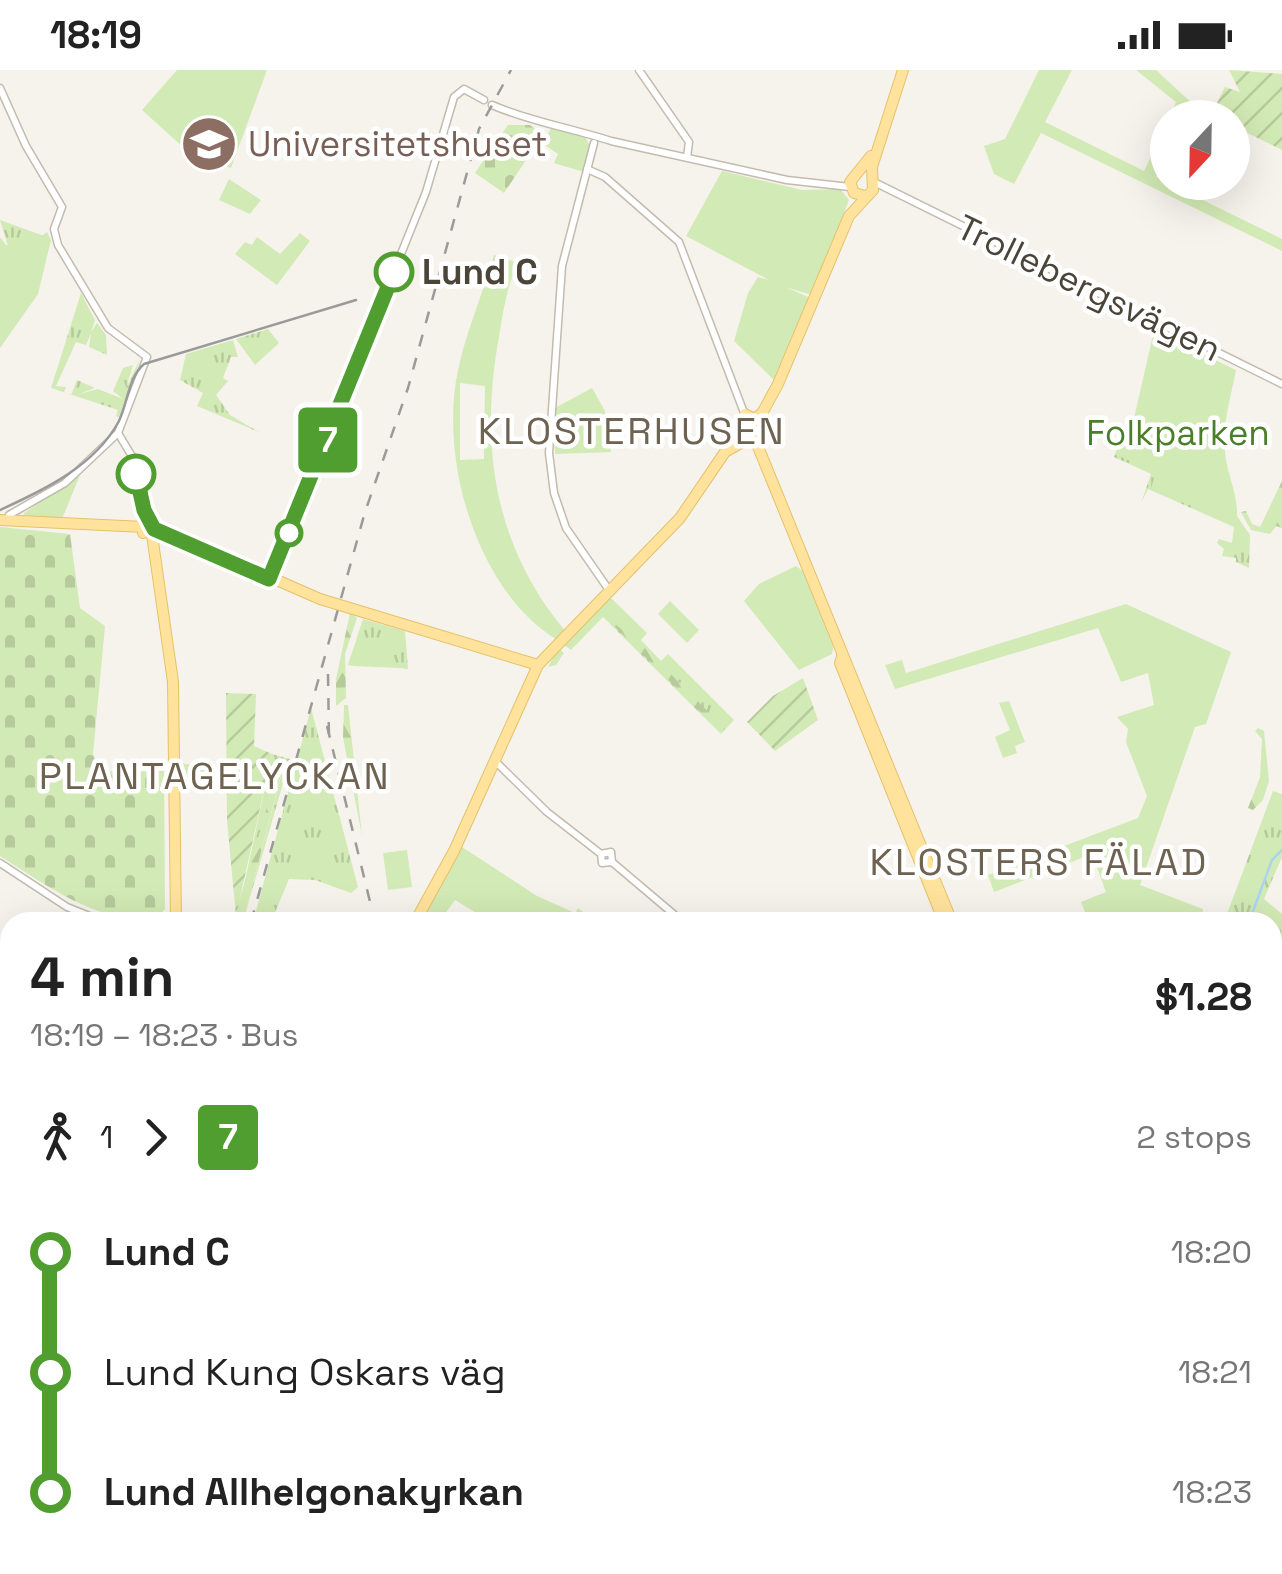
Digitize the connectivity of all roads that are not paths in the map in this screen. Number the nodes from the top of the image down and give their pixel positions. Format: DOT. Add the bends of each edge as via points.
graph roads {
  1 [pos="639,70"];
  2 [pos="900,70"];
  3 [pos="0,88"];
  4 [pos="590,139"];
  5 [pos="688,157"];
  6 [pos="588,169"];
  7 [pos="857,173"];
  8 [pos="810,182"];
  9 [pos="871,187"];
  10 [pos="851,189"];
  11 [pos="850,216"];
  12 [pos="1282,384"];
  13 [pos="762,413"];
  14 [pos="745,414"];
  15 [pos="752,432"];
  16 [pos="118,433"];
  17 [pos="8,517"];
  18 [pos="149,531"];
  19 [pos="269,579"];
  20 [pos="610,590"];
  21 [pos="842,657"];
  22 [pos="538,664"];
  23 [pos="495,761"];
  24 [pos="0,863"];
  25 [pos="79,912"];
  26 [pos="176,912"];
  27 [pos="419,912"];
  28 [pos="671,912"];
  29 [pos="940,912"];
  30 [pos="948,912"];
  1 -- 5 [label="street" via="688,142"];
  2 -- 7 [label="main road" via="871,156"];
  2 -- 9 [label="main road"];
  3 -- 16 [label="street" via="62,207 54,230 58,244 108,328 147,357"];
  4 -- 5 [label="street"];
  4 -- 6 [label="street"];
  4 -- 19 [label="street" via="461,89 454,97 426,192"];
  5 -- 8 [label="street"];
  6 -- 14 [label="street" via="679,242"];
  6 -- 20 [label="street" via="562,266 548,453 566,528"];
  7 -- 8 [label="street"];
  7 -- 9 [label="main road"];
  7 -- 10 [label="main road"];
  8 -- 10 [label="street"];
  9 -- 10 [label="main road"];
  9 -- 11 [label="main road"];
  9 -- 12 [label="street, Trollebergsvägen"];
  10 -- 11 [label="main road"];
  11 -- 13 [label="main road"];
  13 -- 14 [label="main road" via="754,420"];
  13 -- 15 [label="main road"];
  14 -- 15 [label="street"];
  15 -- 20 [label="main road" via="724,452 680,518"];
  15 -- 21 [label="main road"];
  16 -- 17 [label="street" via="73,477"];
  16 -- 18 [label="street" via="133,458"];
  17 -- 18 [label="main road"];
  18 -- 19 [label="main road"];
  18 -- 26 [label="main road" via="173,682"];
  19 -- 22 [label="main road, bridge"];
  20 -- 22 [label="main road"];
  21 -- 29 [label="main road"];
  21 -- 30 [label="main road"];
  22 -- 23 [label="main road"];
  23 -- 27 [label="main road"];
  23 -- 28 [label="street" via="547,812 601,854 612,852 612,862"];
  24 -- 25 [label="street"];
}
